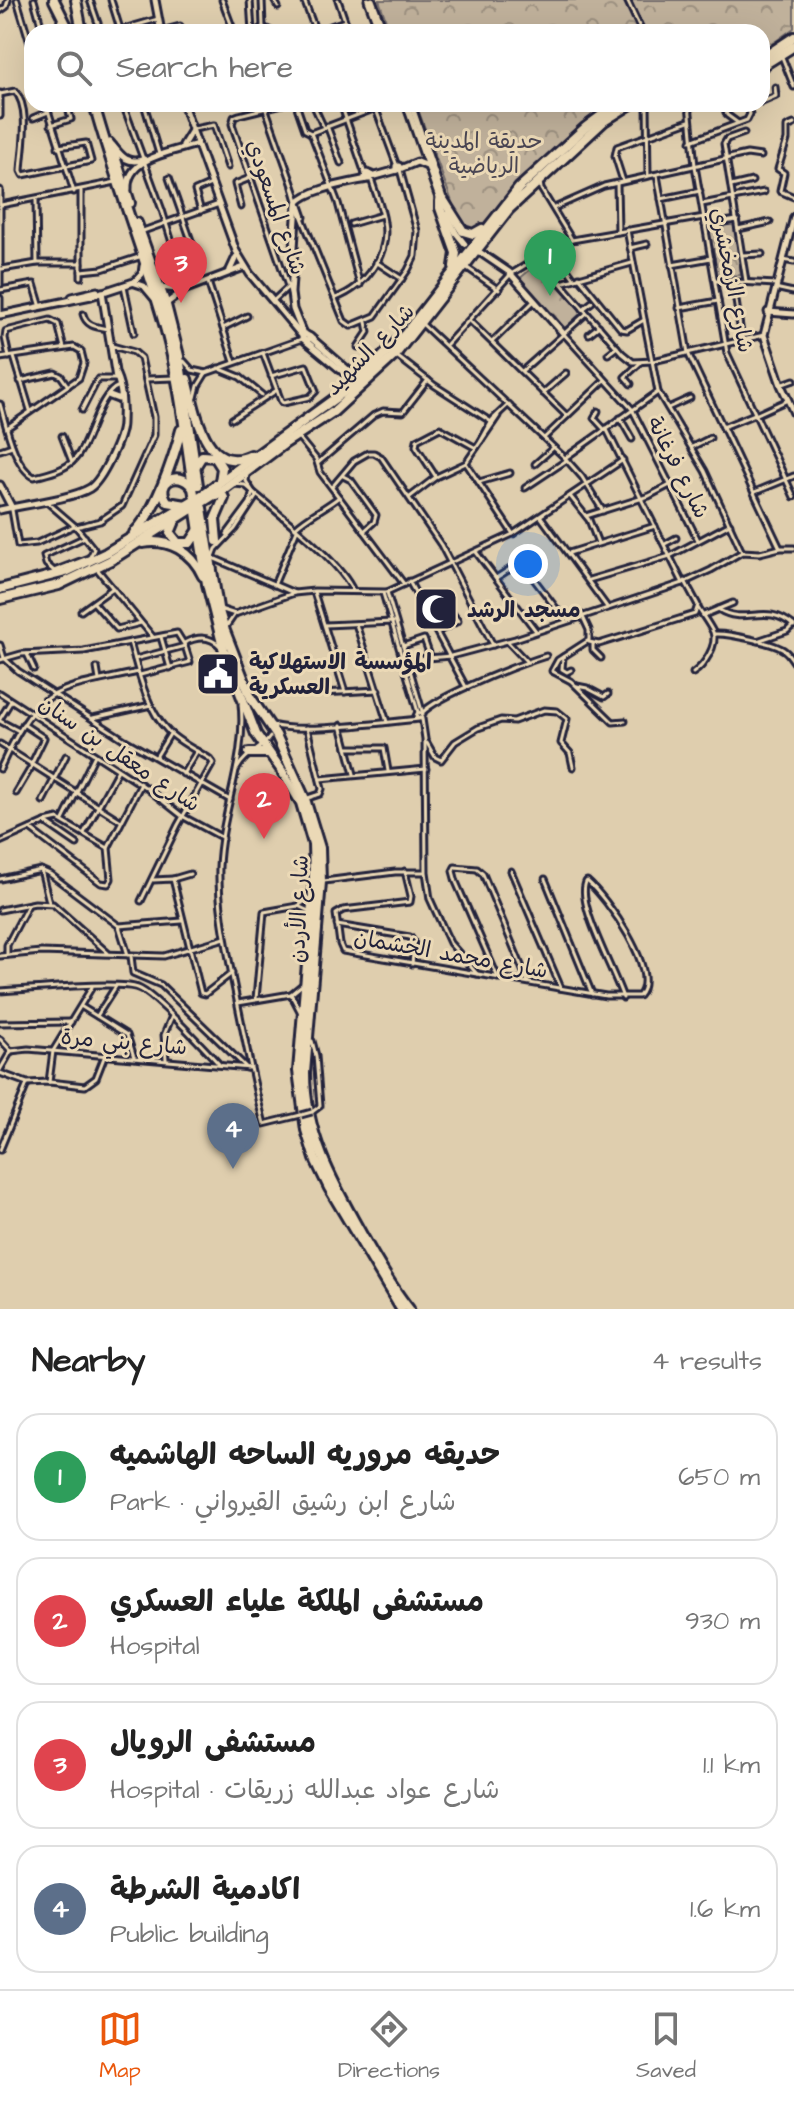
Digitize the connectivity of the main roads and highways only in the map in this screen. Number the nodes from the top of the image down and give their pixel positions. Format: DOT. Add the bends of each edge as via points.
graph roads {
  1 [pos="54,0"];
  2 [pos="75,0"];
  3 [pos="66,24"];
  4 [pos="79,24"];
  5 [pos="791,43"];
  6 [pos="770,55"];
  7 [pos="770,55"];
  8 [pos="99,112"];
  9 [pos="100,112"];
  10 [pos="606,112"];
  11 [pos="618,112"];
  12 [pos="486,227"];
  13 [pos="452,271"];
  14 [pos="180,358"];
  15 [pos="182,425"];
  16 [pos="276,441"];
  17 [pos="195,468"];
  18 [pos="221,486"];
  19 [pos="195,490"];
  20 [pos="214,495"];
  21 [pos="186,505"];
  22 [pos="199,510"];
  23 [pos="181,516"];
  24 [pos="202,533"];
  25 [pos="218,543"];
  26 [pos="128,544"];
  27 [pos="93,562"];
  28 [pos="207,583"];
  29 [pos="0,589"];
  30 [pos="0,599"];
  31 [pos="248,700"];
  32 [pos="276,733"];
  33 [pos="282,748"];
  34 [pos="268,751"];
  35 [pos="249,753"];
  36 [pos="401,1309"];
  37 [pos="409,1309"];
  1 -- 3 [label="highway"];
  2 -- 4 [label="highway"];
  5 -- 6 [label="highway"];
  5 -- 7 [label="highway"];
  8 -- 15 [label="highway" via="116,182 166,330"];
  9 -- 14 [label="highway"];
  10 -- 12 [label="highway, شارع الشهيد" via="527,180"];
  11 -- 18 [label="highway, شارع الشهيد" via="509,209 395,355 353,396"];
  12 -- 13 [label="highway, شارع الشهيد"];
  12 -- 13 [label="highway" via="473,234 463,231 442,201 456,253"];
  13 -- 16 [label="highway, شارع الشهيد" via="405,334 364,377"];
  14 -- 16 [label="highway" via="207,442 215,452 245,458"];
  14 -- 17 [label="highway"];
  15 -- 19 [label="highway"];
  15 -- 26 [label="highway" via="152,505"];
  16 -- 18 [label="highway, شارع الشهيد"];
  17 -- 18 [label="highway" via="205,454 217,459 223,472"];
  17 -- 19 [label="highway"];
  18 -- 20 [label="highway, شارع الشهيد"];
  18 -- 21 [label="highway, شارع الشهيد"];
  19 -- 21 [label="highway" via="179,478 164,486 168,502"];
  20 -- 23 [label="highway, شارع الشهيد"];
  20 -- 25 [label="highway" via="224,497 215,519"];
  21 -- 26 [label="highway, شارع الشهيد"];
  22 -- 24 [label="highway, شارع الأردن"];
  23 -- 24 [label="highway" via="170,529 175,542 190,543"];
  23 -- 26 [label="highway, شارع الشهيد"];
  24 -- 28 [label="highway, شارع الأردن"];
  24 -- 31 [label="highway, شارع الأردن" via="218,608"];
  26 -- 27 [label="highway, شارع الشهيد"];
  26 -- 28 [label="highway" via="171,545 191,557"];
  27 -- 29 [label="highway, شارع الشهيد"];
  27 -- 30 [label="highway, شارع الشهيد" via="51,587"];
  28 -- 31 [label="highway, شارع الأردن" via="224,651 239,692"];
  31 -- 32 [label="highway, شارع الأردن"];
  31 -- 32 [label="highway"];
  31 -- 34 [label="highway, شارع الأردن" via="256,734"];
  32 -- 33 [label="highway, شارع الأردن"];
  33 -- 34 [label="highway"];
  33 -- 37 [label="highway, شارع الأردن" via="320,848 306,1096 317,1148"];
  34 -- 35 [label="highway"];
  34 -- 36 [label="highway, شارع الأردن" via="297,795 314,859 299,1081 311,1149"];
}
